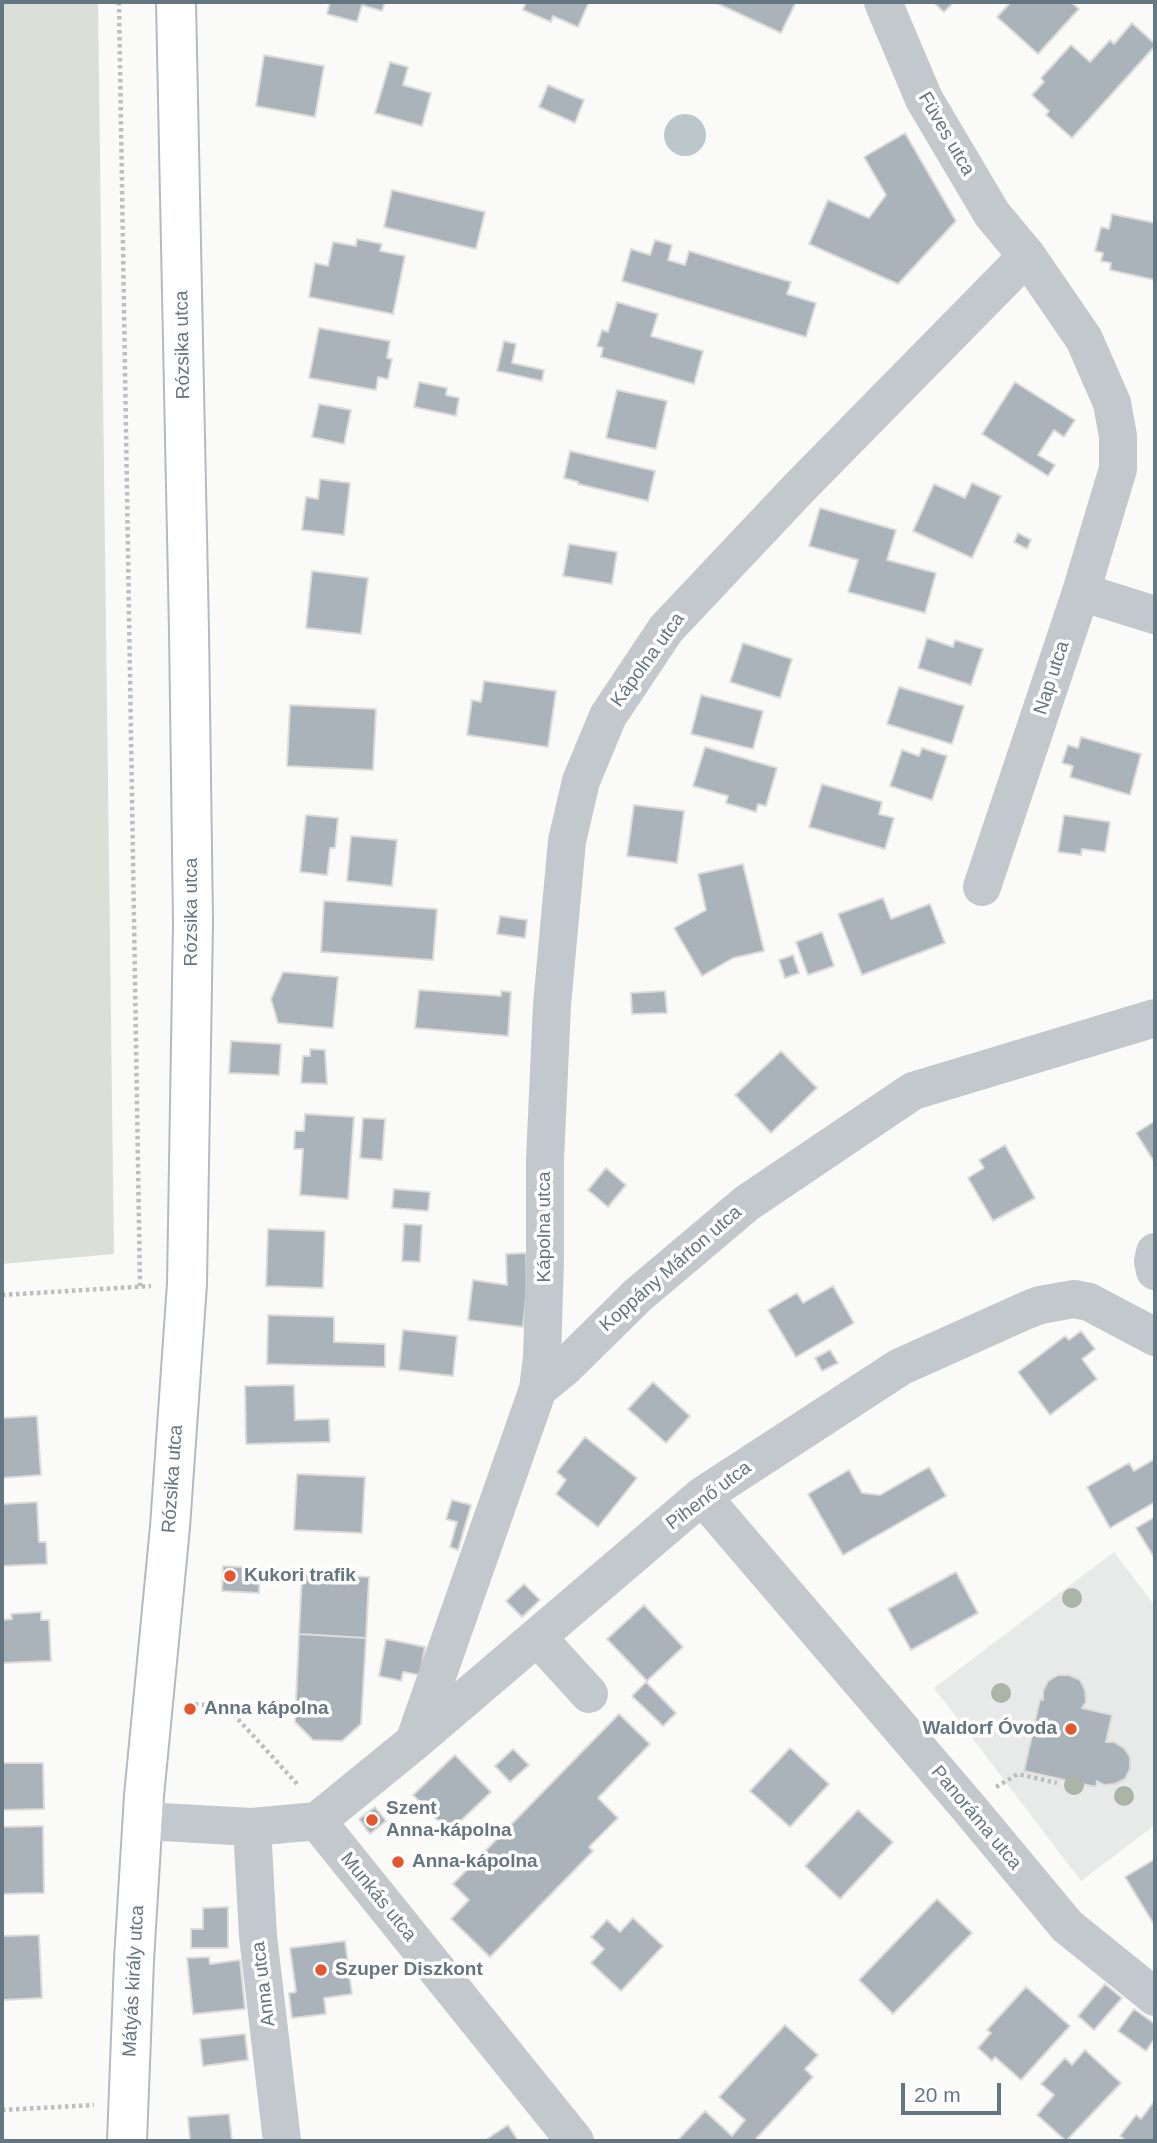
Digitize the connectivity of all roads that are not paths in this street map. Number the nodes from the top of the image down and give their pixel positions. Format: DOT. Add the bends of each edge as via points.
graph roads {
  1 [pos="176,2"];
  2 [pos="883,2"];
  3 [pos="1027,256"];
  4 [pos="1081,592"];
  5 [pos="1155,615"];
  6 [pos="982,887"];
  7 [pos="1155,1018"];
  8 [pos="1155,1252"];
  9 [pos="1155,1271"];
  10 [pos="1155,1336"];
  11 [pos="538,1389"];
  12 [pos="702,1496"];
  13 [pos="537,1637"];
  14 [pos="589,1694"];
  15 [pos="414,1742"];
  16 [pos="321,1818"];
  17 [pos="143,1821"];
  18 [pos="252,1826"];
  19 [pos="1155,1997"];
  20 [pos="127,2141"];
  21 [pos="282,2141"];
  22 [pos="575,2141"];
  1 -- 17 [label="main road, Rózsika utca" via="193,923 187,1284"];
  2 -- 3 [label="street, Füves utca" via="924,99 992,214"];
  3 -- 4 [label="street, Nap utca" via="1084,339 1111,403 1118,436 1118,469"];
  3 -- 11 [label="street, Kápolna utca" via="666,629 608,716 581,781 567,841 552,1005"];
  4 -- 5 [label="street"];
  4 -- 6 [label="street, Nap utca"];
  7 -- 11 [label="street, Koppány Márton utca" via="913,1091 747,1203 638,1295"];
  8 -- 9 [label="street"];
  10 -- 12 [label="street, Pihenő utca" via="1089,1302 1074,1299 1040,1305 900,1367"];
  11 -- 15 [label="street"];
  12 -- 13 [label="street, Pihenő utca"];
  12 -- 19 [label="street, Panoráma utca" via="1067,1926"];
  13 -- 14 [label="street"];
  13 -- 15 [label="street, Pihenő utca"];
  15 -- 16 [label="street, Pihenő utca"];
  16 -- 18 [label="street"];
  16 -- 22 [label="street, Munkás utca"];
  17 -- 18 [label="street"];
  17 -- 20 [label="main road, Mátyás király utca"];
  18 -- 21 [label="street, Anna utca" via="258,1936"];
}
